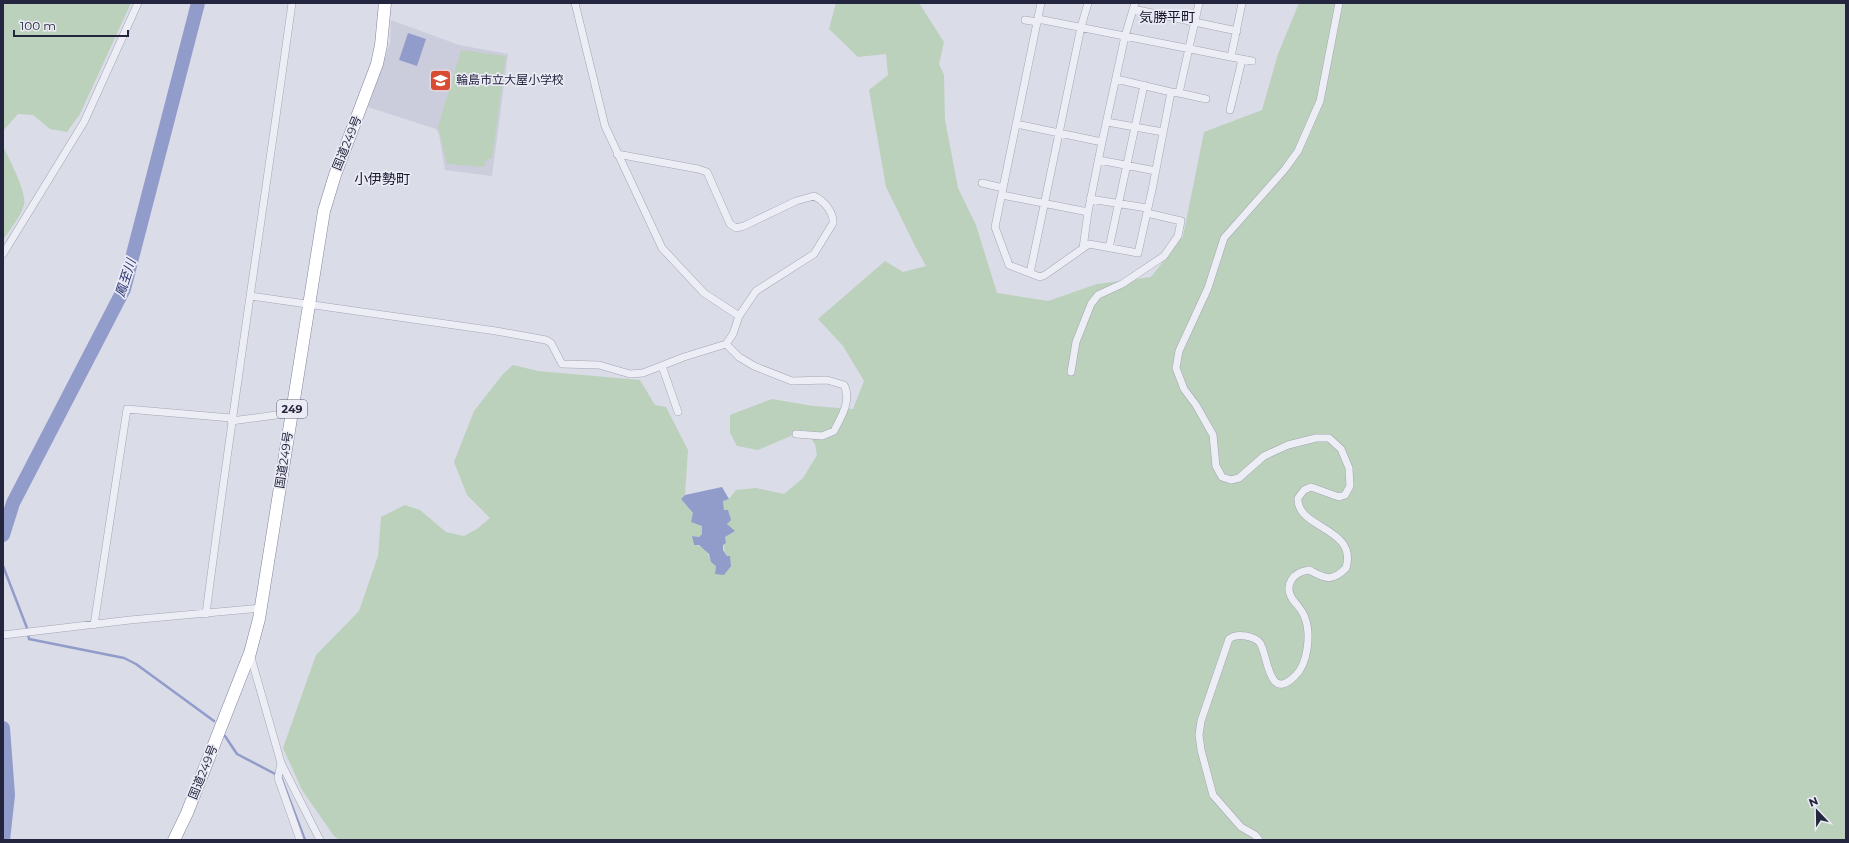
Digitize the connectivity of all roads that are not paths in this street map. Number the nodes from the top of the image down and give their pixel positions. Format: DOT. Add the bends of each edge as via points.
graph roads {
  1 [pos="138,3"];
  2 [pos="292,3"];
  3 [pos="385,3"];
  4 [pos="574,3"];
  5 [pos="1041,3"];
  6 [pos="1088,3"];
  7 [pos="1199,3"];
  8 [pos="1240,3"];
  9 [pos="1339,3"];
  10 [pos="1134,6"];
  11 [pos="1025,20"];
  12 [pos="1038,20"];
  13 [pos="1195,22"];
  14 [pos="1081,27"];
  15 [pos="1237,31"];
  16 [pos="1125,36"];
  17 [pos="1188,50"];
  18 [pos="1231,57"];
  19 [pos="1242,60"];
  20 [pos="1252,61"];
  21 [pos="1116,79"];
  22 [pos="1144,85"];
  23 [pos="1171,92"];
  24 [pos="1180,93"];
  25 [pos="1206,99"];
  26 [pos="1230,110"];
  27 [pos="1107,122"];
  28 [pos="1016,124"];
  29 [pos="1135,127"];
  30 [pos="1163,132"];
  31 [pos="1059,133"];
  32 [pos="1102,142"];
  33 [pos="617,154"];
  34 [pos="1099,160"];
  35 [pos="1127,166"];
  36 [pos="1156,171"];
  37 [pos="982,183"];
  38 [pos="1002,191"];
  39 [pos="1090,199"];
  40 [pos="1044,202"];
  41 [pos="1119,205"];
  42 [pos="1147,211"];
  43 [pos="1088,212"];
  44 [pos="1084,248"];
  45 [pos="1110,248"];
  46 [pos="3,254"];
  47 [pos="1030,273"];
  48 [pos="251,296"];
  49 [pos="308,304"];
  50 [pos="739,316"];
  51 [pos="726,344"];
  52 [pos="662,366"];
  53 [pos="1071,372"];
  54 [pos="678,412"];
  55 [pos="291,413"];
  56 [pos="231,419"];
  57 [pos="796,434"];
  58 [pos="261,608"];
  59 [pos="206,614"];
  60 [pos="94,625"];
  61 [pos="3,635"];
  62 [pos="250,653"];
  63 [pos="280,766"];
  64 [pos="174,840"];
  65 [pos="300,840"];
  66 [pos="320,840"];
  67 [pos="1259,840"];
  1 -- 46 [label="street" via="84,122"];
  2 -- 48 [label="street"];
  3 -- 49 [label="highway, 国道249号 / 249" via="376,68 334,175 324,211"];
  4 -- 33 [label="street" via="605,126"];
  5 -- 12 [label="street"];
  6 -- 14 [label="street"];
  7 -- 13 [label="street"];
  8 -- 15 [label="street"];
  9 -- 67 [label="street" via="1327,74 1317,108 1298,150 1285,170 1224,238 1208,288 1179,351 1176,368 1184,389 1213,435 1216,466 1222,477 1231,480 1239,478 1268,453 1288,444 1316,438 1329,438 1338,445 1350,474 1350,486 1342,496 1335,497 1311,487 1304,490 1298,498 1304,515 1333,533 1348,554 1346,568 1334,577 1322,578 1309,570 1296,573 1291,580 1289,590 1305,616 1309,630 1305,655 1298,673 1289,681 1278,683 1270,676 1260,643 1240,635 1232,636 1201,721 1201,750 1213,795 1241,827"];
  10 -- 13 [label="street"];
  10 -- 16 [label="street"];
  11 -- 12 [label="street"];
  12 -- 14 [label="street"];
  12 -- 28 [label="street"];
  13 -- 15 [label="street"];
  13 -- 17 [label="street"];
  14 -- 16 [label="street"];
  14 -- 31 [label="street"];
  15 -- 18 [label="street"];
  16 -- 17 [label="street"];
  16 -- 21 [label="street"];
  17 -- 18 [label="street"];
  17 -- 24 [label="street"];
  18 -- 19 [label="street"];
  19 -- 20 [label="street"];
  19 -- 26 [label="street"];
  21 -- 22 [label="street"];
  21 -- 27 [label="street"];
  22 -- 23 [label="street"];
  22 -- 29 [label="street"];
  23 -- 24 [label="street"];
  23 -- 30 [label="street"];
  24 -- 25 [label="street"];
  27 -- 29 [label="street"];
  27 -- 32 [label="street"];
  28 -- 31 [label="street"];
  28 -- 38 [label="street"];
  29 -- 30 [label="street"];
  29 -- 35 [label="street"];
  30 -- 36 [label="street"];
  31 -- 32 [label="street"];
  31 -- 40 [label="street"];
  32 -- 34 [label="street"];
  33 -- 50 [label="street" via="666,252 704,293"];
  33 -- 50 [label="street" via="698,168 707,172 730,224 736,228 807,197 814,196 826,206 833,223 814,254 756,291"];
  34 -- 35 [label="street"];
  34 -- 39 [label="street"];
  35 -- 36 [label="street"];
  35 -- 41 [label="street"];
  36 -- 42 [label="street"];
  37 -- 38 [label="street"];
  38 -- 40 [label="street"];
  38 -- 47 [label="street" via="995,229 1009,265"];
  39 -- 41 [label="street"];
  39 -- 43 [label="street"];
  40 -- 43 [label="street"];
  40 -- 47 [label="street"];
  41 -- 42 [label="street"];
  41 -- 45 [label="street"];
  42 -- 45 [label="street" via="1138,253"];
  42 -- 53 [label="street" via="1181,220 1178,236 1164,256 1122,284 1098,295 1091,304 1076,342"];
  43 -- 44 [label="street"];
  44 -- 45 [label="street" via="1089,244"];
  44 -- 47 [label="street" via="1044,276"];
  48 -- 49 [label="street"];
  48 -- 56 [label="street"];
  49 -- 52 [label="street" via="496,330 546,340 551,342 562,364 567,365 599,364 630,374 643,373"];
  49 -- 55 [label="highway, 国道249号 / 249"];
  50 -- 51 [label="street" via="733,334"];
  51 -- 52 [label="street"];
  51 -- 57 [label="street" via="739,357 754,366 792,381 827,380 844,385 848,396 847,402 834,431 822,436"];
  52 -- 54 [label="street"];
  55 -- 56 [label="street"];
  55 -- 58 [label="highway, 国道249号 / 249"];
  56 -- 59 [label="street"];
  56 -- 60 [label="street" via="127,409"];
  58 -- 59 [label="street"];
  58 -- 62 [label="highway, 国道249号 / 249"];
  59 -- 60 [label="street"];
  60 -- 61 [label="street"];
  62 -- 63 [label="street"];
  62 -- 64 [label="highway, 国道249号 / 249"];
  63 -- 65 [label="street" via="278,778"];
  63 -- 66 [label="street"];
}
